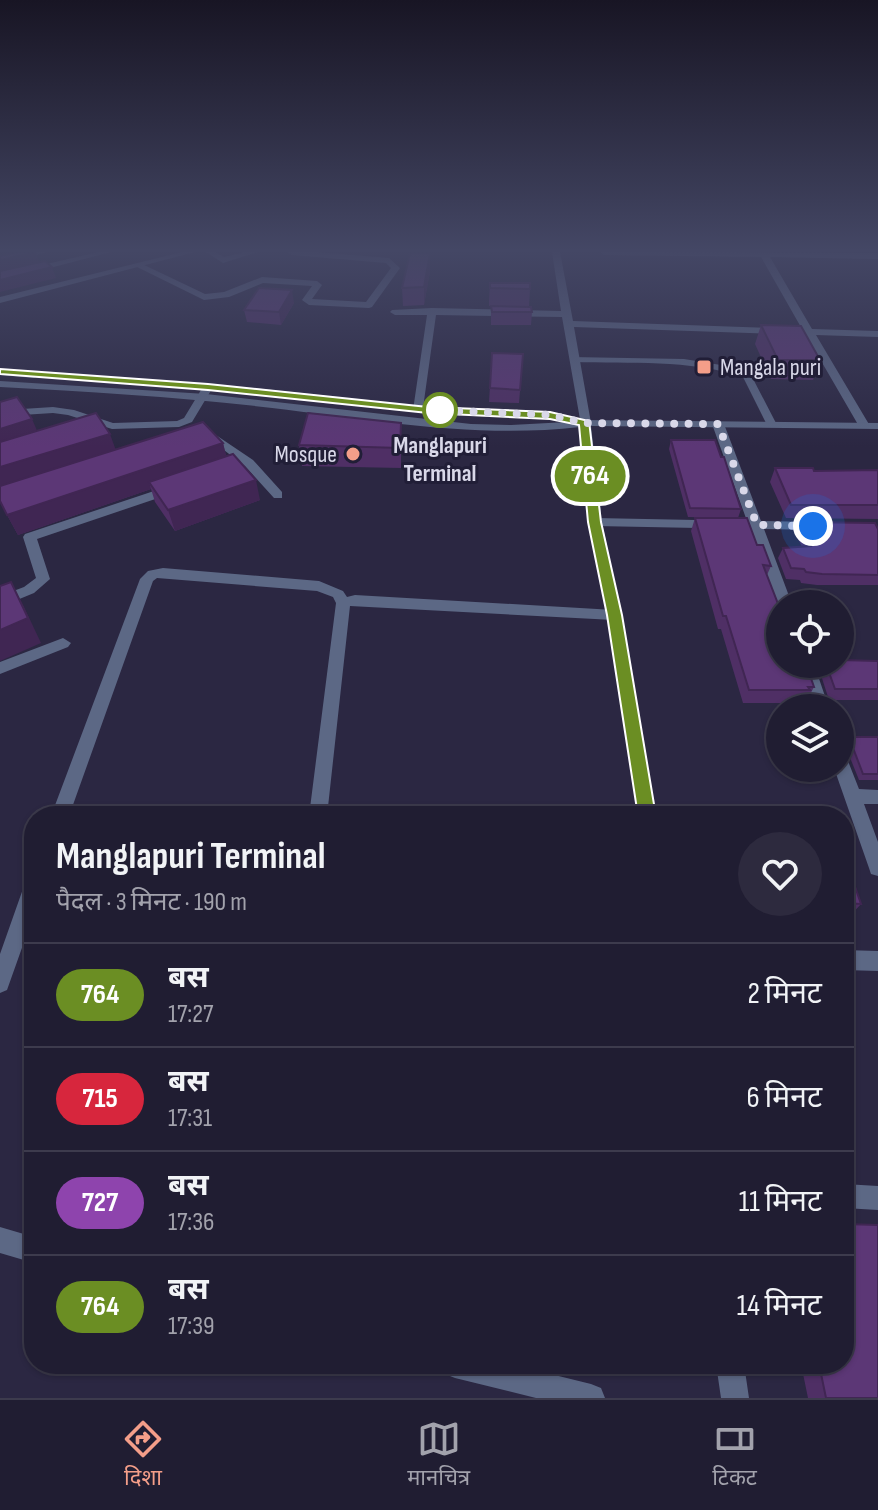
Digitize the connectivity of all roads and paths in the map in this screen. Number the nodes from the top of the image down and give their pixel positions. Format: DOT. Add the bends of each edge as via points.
graph roads {
  1 [pos="431,317"];
  2 [pos="537,317"];
  3 [pos="800,317"];
  4 [pos="567,319"];
  5 [pos="809,332"];
  6 [pos="878,334"];
  7 [pos="574,359"];
  8 [pos="0,372"];
  9 [pos="20,374"];
  10 [pos="6,384"];
  11 [pos="206,392"];
  12 [pos="417,408"];
  13 [pos="0,418"];
  14 [pos="185,422"];
  15 [pos="585,423"];
  16 [pos="718,424"];
  17 [pos="772,425"];
  18 [pos="112,426"];
  19 [pos="864,426"];
  20 [pos="878,426"];
  21 [pos="212,434"];
  22 [pos="84,435"];
  23 [pos="197,438"];
  24 [pos="249,463"];
  25 [pos="234,468"];
  26 [pos="191,483"];
  27 [pos="278,495"];
  28 [pos="595,522"];
  29 [pos="757,525"];
  30 [pos="827,526"];
  31 [pos="780,590"];
  32 [pos="0,602"];
  33 [pos="343,603"];
  34 [pos="614,615"];
  35 [pos="63,643"];
  36 [pos="0,668"];
  37 [pos="848,782"];
  38 [pos="853,796"];
  39 [pos="878,797"];
  40 [pos="64,806"];
  41 [pos="319,806"];
  42 [pos="645,806"];
  43 [pos="878,868"];
  44 [pos="24,915"];
  45 [pos="854,960"];
  46 [pos="878,961"];
  47 [pos="0,983"];
  48 [pos="854,1197"];
  49 [pos="878,1198"];
  50 [pos="0,1240"];
  51 [pos="24,1247"];
  52 [pos="495,1374"];
  53 [pos="731,1374"];
  54 [pos="591,1398"];
  55 [pos="735,1398"];
  1 -- 12 [label="street"];
  2 -- 4 [label="street"];
  3 -- 5 [label="street"];
  4 -- 5 [label="street"];
  4 -- 7 [label="street"];
  5 -- 6 [label="street"];
  5 -- 19 [label="street"];
  7 -- 15 [label="street"];
  7 -- 17 [label="lane" via="731,369 747,375"];
  8 -- 9 [label="street"];
  9 -- 10 [label="street"];
  9 -- 11 [label="street"];
  10 -- 11 [label="street"];
  11 -- 12 [label="street"];
  11 -- 14 [label="street"];
  11 -- 15 [label="street" via="425,423 540,429"];
  12 -- 15 [label="street" via="550,415"];
  13 -- 18 [label="street" via="62,410"];
  14 -- 18 [label="street"];
  14 -- 21 [label="street"];
  15 -- 16 [label="street"];
  15 -- 28 [label="street"];
  16 -- 17 [label="street"];
  16 -- 29 [label="street"];
  17 -- 19 [label="street"];
  18 -- 22 [label="street"];
  19 -- 20 [label="street"];
  21 -- 23 [label="street"];
  21 -- 24 [label="street"];
  24 -- 25 [label="street"];
  24 -- 27 [label="street"];
  26 -- 32 [label="street" via="30,537 43,579"];
  28 -- 29 [label="street"];
  28 -- 34 [label="street"];
  29 -- 30 [label="street"];
  29 -- 31 [label="street"];
  33 -- 34 [label="street"];
  33 -- 40 [label="street" via="335,591 319,586 168,573 150,576"];
  33 -- 41 [label="street"];
  34 -- 42 [label="street"];
  35 -- 36 [label="street"];
  37 -- 38 [label="street"];
  38 -- 39 [label="street"];
  38 -- 43 [label="street"];
  44 -- 47 [label="street"];
  45 -- 46 [label="street"];
  48 -- 49 [label="street"];
  50 -- 51 [label="street"];
  52 -- 54 [label="street"];
  53 -- 55 [label="street"];
}
